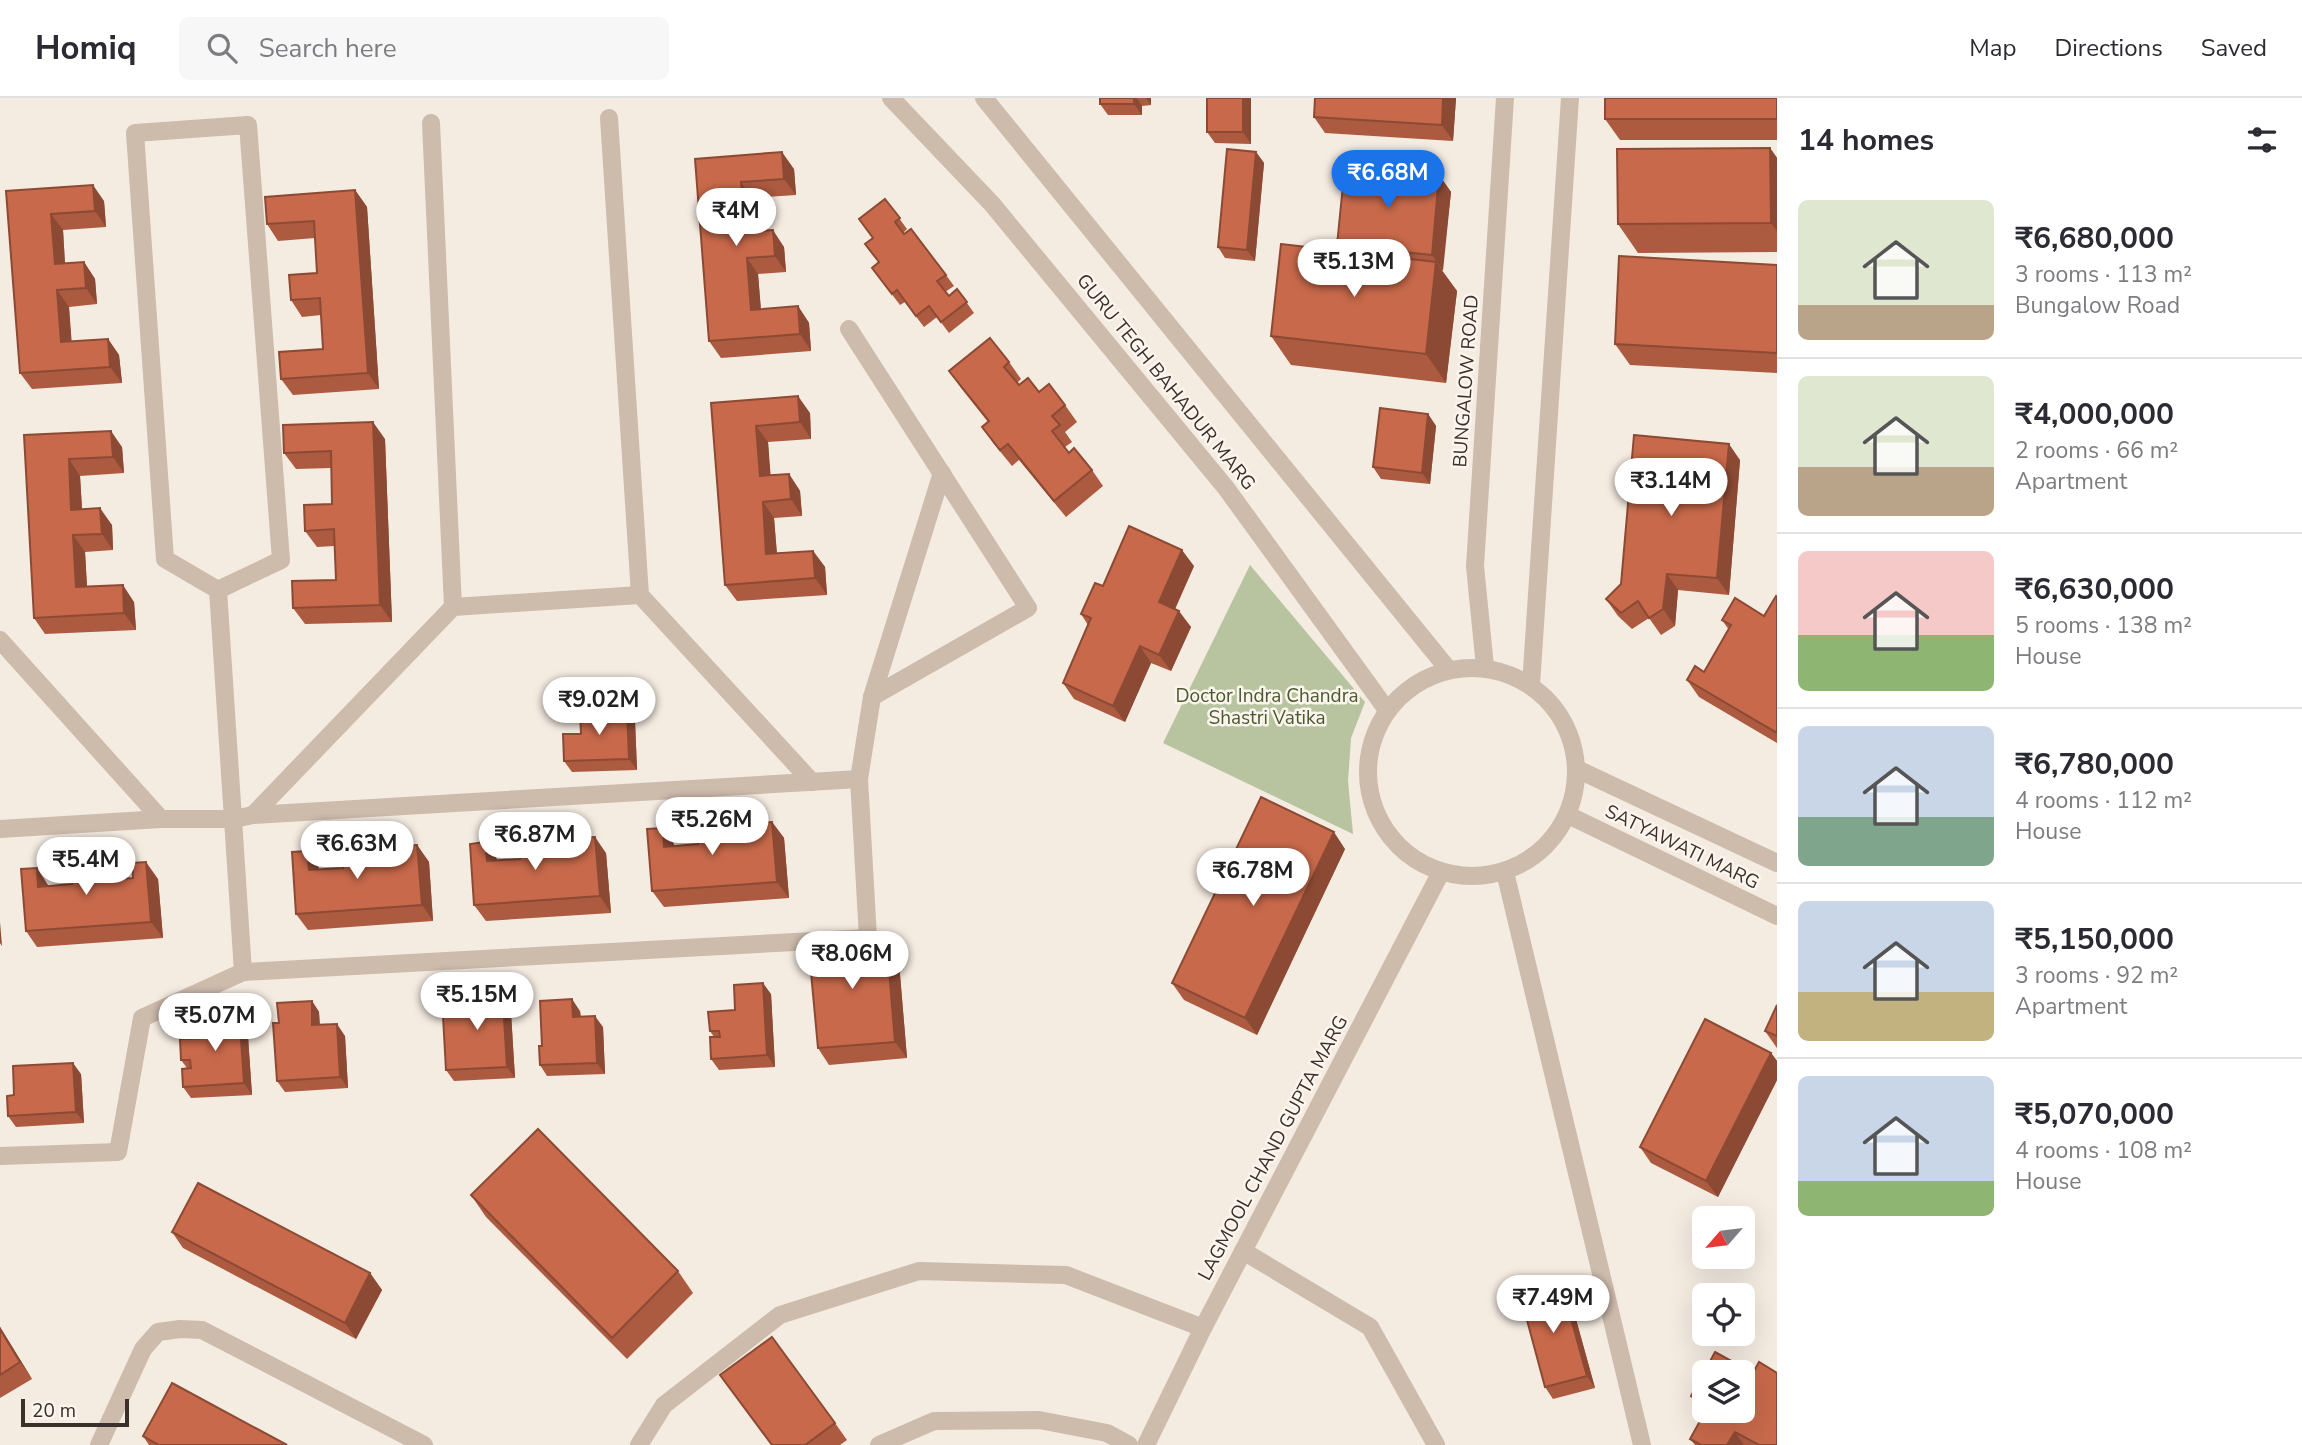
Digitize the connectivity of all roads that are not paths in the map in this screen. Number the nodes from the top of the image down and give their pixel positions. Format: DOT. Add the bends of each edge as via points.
graph roads {
  1 [pos="891,98"];
  2 [pos="984,98"];
  3 [pos="1505,98"];
  4 [pos="1570,98"];
  5 [pos="609,118"];
  6 [pos="431,123"];
  7 [pos="849,329"];
  8 [pos="942,473"];
  9 [pos="219,590"];
  10 [pos="640,595"];
  11 [pos="453,607"];
  12 [pos="0,640"];
  13 [pos="1485,667"];
  14 [pos="1448,669"];
  15 [pos="1531,685"];
  16 [pos="872,697"];
  17 [pos="1387,710"];
  18 [pos="1577,769"];
  19 [pos="859,779"];
  20 [pos="812,782"];
  21 [pos="1568,815"];
  22 [pos="253,816"];
  23 [pos="161,819"];
  24 [pos="234,819"];
  25 [pos="0,829"];
  26 [pos="1777,863"];
  27 [pos="1441,872"];
  28 [pos="1505,872"];
  29 [pos="1777,916"];
  30 [pos="243,972"];
  31 [pos="0,1156"];
  32 [pos="1243,1251"];
  33 [pos="1203,1328"];
  34 [pos="99,1445"];
  35 [pos="424,1445"];
  36 [pos="639,1445"];
  37 [pos="880,1445"];
  38 [pos="1129,1445"];
  39 [pos="1146,1445"];
  40 [pos="1436,1445"];
  41 [pos="1642,1445"];
  1 -- 17 [label="street, GURU TEGH BAHADUR MARG" via="992,204 1226,488"];
  2 -- 14 [label="street, GURU TEGH BAHADUR MARG"];
  3 -- 13 [label="street, BUNGALOW ROAD" via="1475,566"];
  4 -- 15 [label="street"];
  5 -- 10 [label="street"];
  6 -- 11 [label="street"];
  7 -- 8 [label="street"];
  8 -- 16 [label="street"];
  8 -- 16 [label="street" via="1028,608"];
  9 -- 9 [label="street" via="164,559 135,133 248,125 281,561"];
  9 -- 24 [label="street"];
  10 -- 11 [label="street"];
  10 -- 20 [label="street"];
  11 -- 22 [label="street"];
  12 -- 23 [label="street"];
  13 -- 14 [label="street"];
  13 -- 15 [label="street"];
  14 -- 17 [label="street" via="1414,684"];
  15 -- 18 [label="street" via="1565,721"];
  16 -- 19 [label="street"];
  17 -- 27 [label="street" via="1373,739 1368,772 1373,805 1388,834 1411,857"];
  18 -- 21 [label="street"];
  18 -- 26 [label="street, SATYAWATI MARG"];
  19 -- 20 [label="street"];
  19 -- 30 [label="street" via="868,939"];
  20 -- 22 [label="street"];
  21 -- 28 [label="street" via="1539,853"];
  21 -- 29 [label="street, SATYAWATI MARG"];
  22 -- 24 [label="street"];
  23 -- 24 [label="street"];
  23 -- 25 [label="street"];
  24 -- 30 [label="street"];
  27 -- 28 [label="street" via="1474,877"];
  27 -- 32 [label="street, LAGMOOL CHAND GUPTA MARG"];
  28 -- 41 [label="street"];
  30 -- 31 [label="street" via="142,1018 118,1152"];
  32 -- 33 [label="street, LAGMOOL CHAND GUPTA MARG"];
  32 -- 40 [label="street" via="1370,1327"];
  33 -- 36 [label="street" via="1066,1275 919,1271 780,1315 664,1405"];
  33 -- 39 [label="street, LAGMOOL CHAND GUPTA MARG"];
  34 -- 35 [label="street" via="143,1349 158,1332 180,1328 202,1330"];
  37 -- 38 [label="street" via="934,1421 1013,1420 1039,1420 1107,1433"];
}
